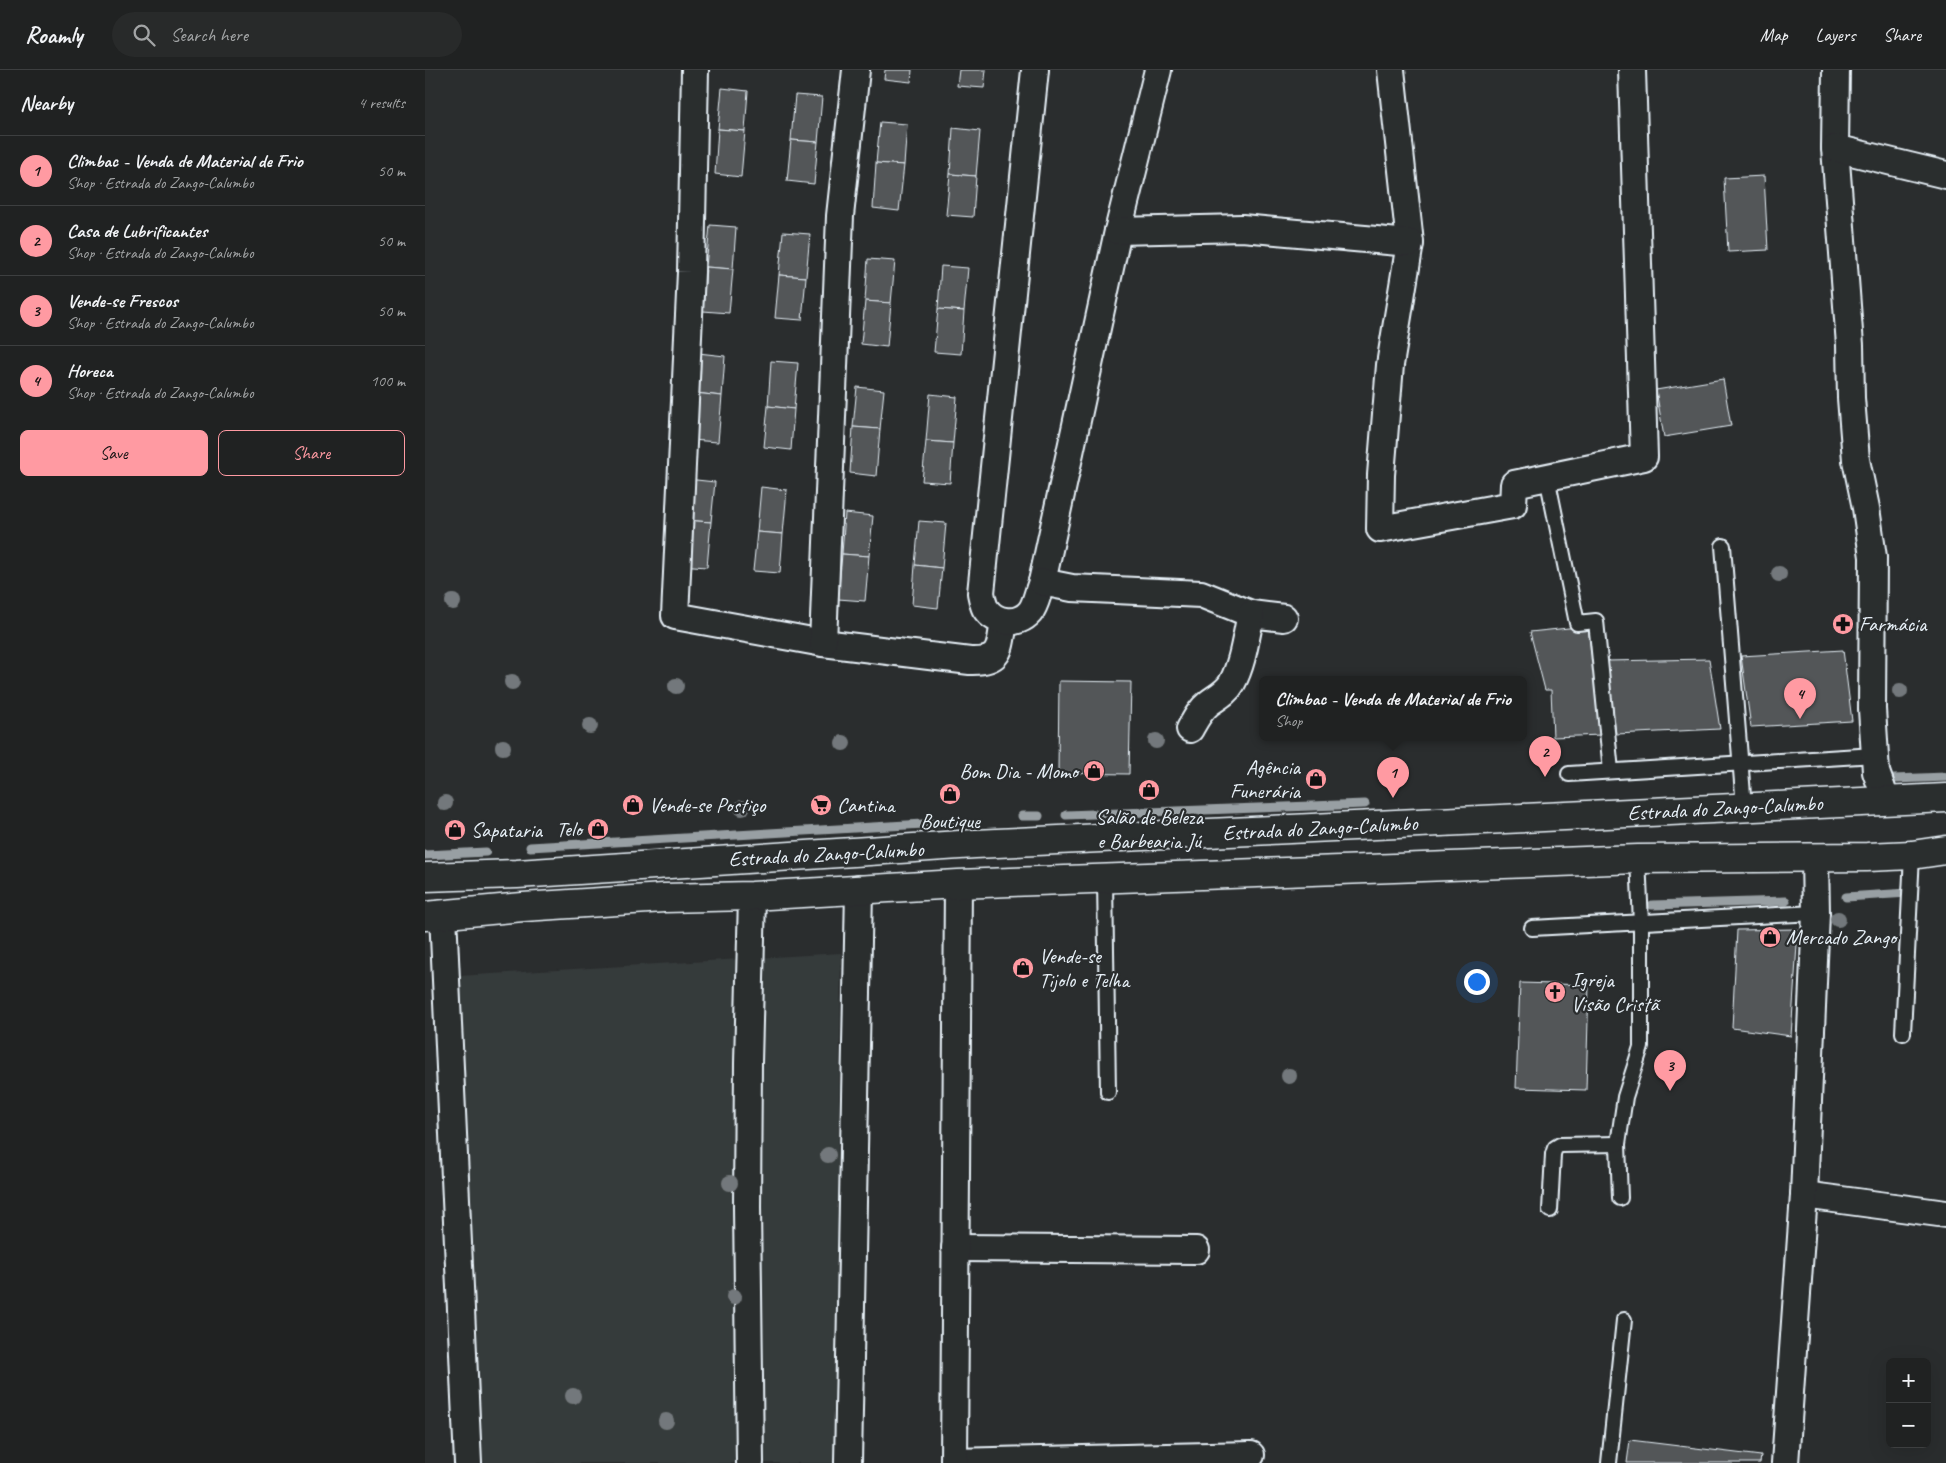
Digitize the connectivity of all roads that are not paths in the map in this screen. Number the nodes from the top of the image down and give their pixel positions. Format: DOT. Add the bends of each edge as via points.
graph roads {
  1 [pos="695,70"];
  2 [pos="856,70"];
  3 [pos="1035,70"];
  4 [pos="1158,70"];
  5 [pos="1391,70"];
  6 [pos="1632,70"];
  7 [pos="1836,70"];
  8 [pos="1835,148"];
  9 [pos="1946,176"];
  10 [pos="1118,231"];
  11 [pos="1410,243"];
  12 [pos="1547,477"];
  13 [pos="1723,546"];
  14 [pos="1042,582"];
  15 [pos="1251,614"];
  16 [pos="1284,618"];
  17 [pos="1004,622"];
  18 [pos="823,643"];
  19 [pos="1190,729"];
  20 [pos="1875,755"];
  21 [pos="1740,763"];
  22 [pos="1611,771"];
  23 [pos="1569,774"];
  24 [pos="1946,798"];
  25 [pos="1886,800"];
  26 [pos="1744,807"];
  27 [pos="1946,850"];
  28 [pos="1912,855"];
  29 [pos="1815,858"];
  30 [pos="1638,860"];
  31 [pos="425,877"];
  32 [pos="1105,879"];
  33 [pos="957,884"];
  34 [pos="859,889"];
  35 [pos="752,896"];
  36 [pos="1816,913"];
  37 [pos="434,915"];
  38 [pos="1641,922"];
  39 [pos="1532,928"];
  40 [pos="1903,1033"];
  41 [pos="1108,1092"];
  42 [pos="1618,1144"];
  43 [pos="1804,1195"];
  44 [pos="1620,1198"];
  45 [pos="1550,1210"];
  46 [pos="1946,1214"];
  47 [pos="955,1248"];
  48 [pos="1196,1250"];
  49 [pos="1624,1320"];
  50 [pos="1251,1455"];
  51 [pos="468,1463"];
  52 [pos="750,1463"];
  53 [pos="847,1463"];
  54 [pos="954,1463"];
  55 [pos="1609,1463"];
  56 [pos="1785,1463"];
  1 -- 18 [label="street" via="691,272 675,616"];
  2 -- 18 [label="street" via="840,216"];
  3 -- 17 [label="street" via="981,593 985,608"];
  4 -- 10 [label="street"];
  5 -- 11 [label="street"];
  6 -- 12 [label="street" via="1644,457"];
  7 -- 8 [label="street"];
  8 -- 9 [label="street"];
  8 -- 20 [label="street" via="1851,398 1857,460 1873,557 1872,708"];
  10 -- 11 [label="street" via="1242,228"];
  10 -- 14 [label="street"];
  11 -- 12 [label="street" via="1390,365 1380,529 1513,505 1513,484"];
  12 -- 22 [label="lane" via="1577,623 1595,621"];
  13 -- 21 [label="lane"];
  14 -- 15 [label="street" via="1072,588 1201,594"];
  14 -- 17 [label="street" via="1031,612 1019,620"];
  15 -- 16 [label="street"];
  15 -- 19 [label="street" via="1232,684 1207,704"];
  17 -- 18 [label="street" via="995,657 985,662"];
  20 -- 21 [label="lane"];
  20 -- 25 [label="street" via="1876,772"];
  21 -- 22 [label="lane"];
  21 -- 26 [label="lane"];
  22 -- 23 [label="lane"];
  24 -- 25 [label="main road, Estrada do Zango-Calumbo"];
  25 -- 26 [label="main road, Estrada do Zango-Calumbo"];
  26 -- 31 [label="main road, Estrada do Zango-Calumbo" via="975,844 517,874"];
  27 -- 28 [label="main road, Estrada do Zango-Calumbo"];
  28 -- 29 [label="main road, Estrada do Zango-Calumbo"];
  28 -- 40 [label="lane"];
  29 -- 30 [label="main road, Estrada do Zango-Calumbo"];
  29 -- 36 [label="street"];
  30 -- 32 [label="main road, Estrada do Zango-Calumbo"];
  30 -- 38 [label="lane"];
  32 -- 33 [label="main road, Estrada do Zango-Calumbo"];
  32 -- 41 [label="lane"];
  33 -- 34 [label="main road, Estrada do Zango-Calumbo"];
  33 -- 47 [label="street"];
  34 -- 35 [label="main road, Estrada do Zango-Calumbo"];
  34 -- 53 [label="street"];
  35 -- 37 [label="main road, Estrada do Zango-Calumbo" via="664,898"];
  35 -- 52 [label="street" via="747,1063"];
  36 -- 38 [label="lane"];
  36 -- 43 [label="street"];
  37 -- 51 [label="street"];
  38 -- 39 [label="lane"];
  38 -- 42 [label="lane" via="1641,1047 1625,1097"];
  42 -- 44 [label="lane"];
  42 -- 45 [label="lane" via="1560,1145 1555,1148"];
  43 -- 46 [label="street"];
  43 -- 56 [label="street"];
  47 -- 48 [label="street"];
  47 -- 54 [label="street"];
  49 -- 55 [label="lane"];
  50 -- 54 [label="street"];
}
